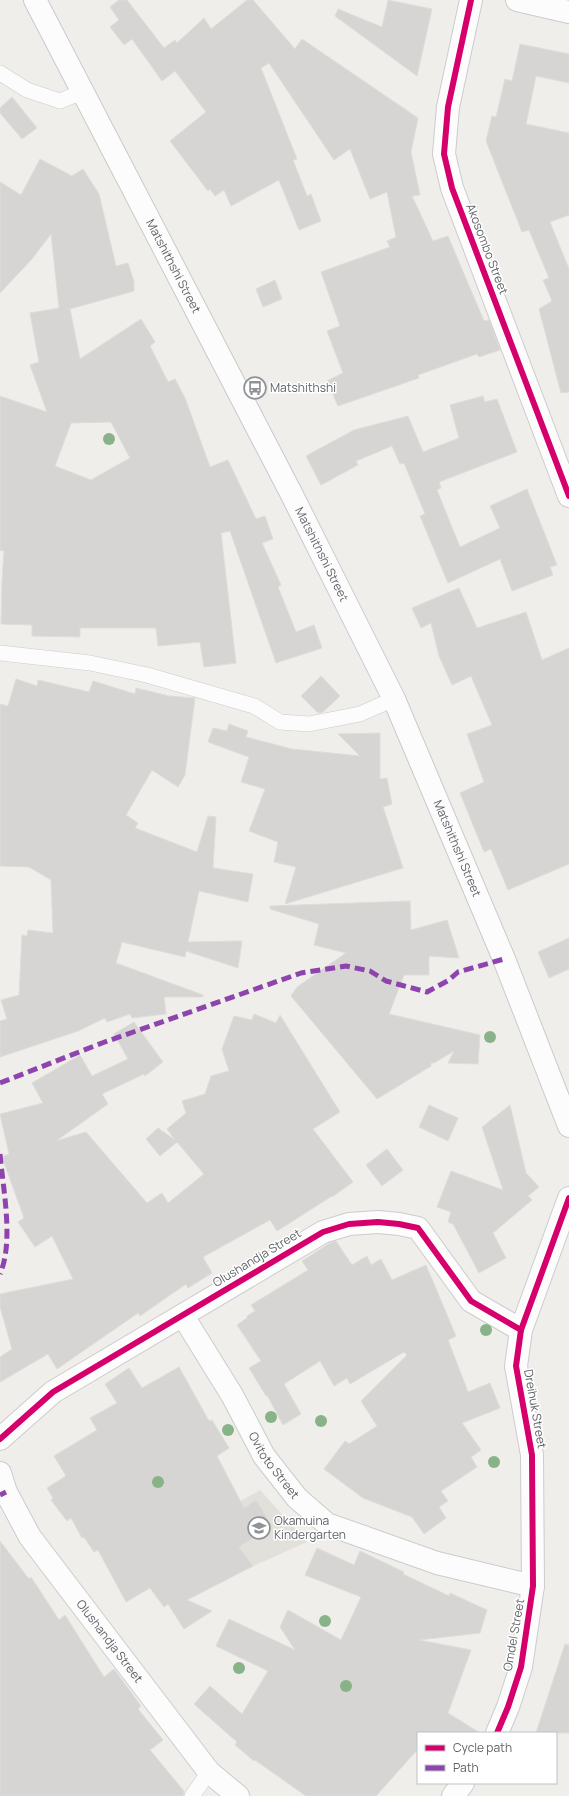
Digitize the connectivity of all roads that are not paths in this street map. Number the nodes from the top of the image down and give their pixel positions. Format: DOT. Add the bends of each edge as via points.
graph roads {
  1 [pos="35,0"];
  2 [pos="471,0"];
  3 [pos="517,0"];
  4 [pos="569,12"];
  5 [pos="0,73"];
  6 [pos="82,92"];
  7 [pos="569,496"];
  8 [pos="0,653"];
  9 [pos="394,699"];
  10 [pos="569,1126"];
  11 [pos="569,1198"];
  12 [pos="182,1316"];
  13 [pos="521,1330"];
  14 [pos="0,1439"];
  15 [pos="0,1473"];
  16 [pos="533,1586"];
  17 [pos="497,1732"];
  18 [pos="209,1772"];
  19 [pos="462,1784"];
  20 [pos="192,1796"];
  21 [pos="238,1796"];
  22 [pos="453,1796"];
  1 -- 6 [label="street, Matshithshi Street"];
  2 -- 7 [label="street, Akosombo Street" via="448,107 444,154 452,188"];
  3 -- 4 [label="street"];
  5 -- 6 [label="lane" via="27,90 60,101"];
  6 -- 9 [label="street, Matshithshi Street" via="284,479"];
  8 -- 9 [label="lane" via="90,663 147,675 254,706 280,722 308,724 360,714"];
  9 -- 10 [label="street, Matshithshi Street" via="504,960"];
  11 -- 13 [label="street, Dreihuk Street"];
  12 -- 13 [label="street, Olushandja Street" via="323,1232 349,1224 378,1222 418,1228 471,1301"];
  12 -- 14 [label="street, Olushandja Street" via="53,1392"];
  12 -- 16 [label="street, Ovitoto Street" via="232,1395 264,1456 297,1498 327,1524 437,1563"];
  13 -- 16 [label="street, Dreihuk Street" via="516,1366 532,1455"];
  15 -- 18 [label="street, Olushandja Street" via="6,1492 30,1537"];
  16 -- 17 [label="street, Omdel Street" via="521,1667"];
  18 -- 20 [label="lane"];
  18 -- 21 [label="street, Olushandja Street"];
  19 -- 22 [label="street"];
}
